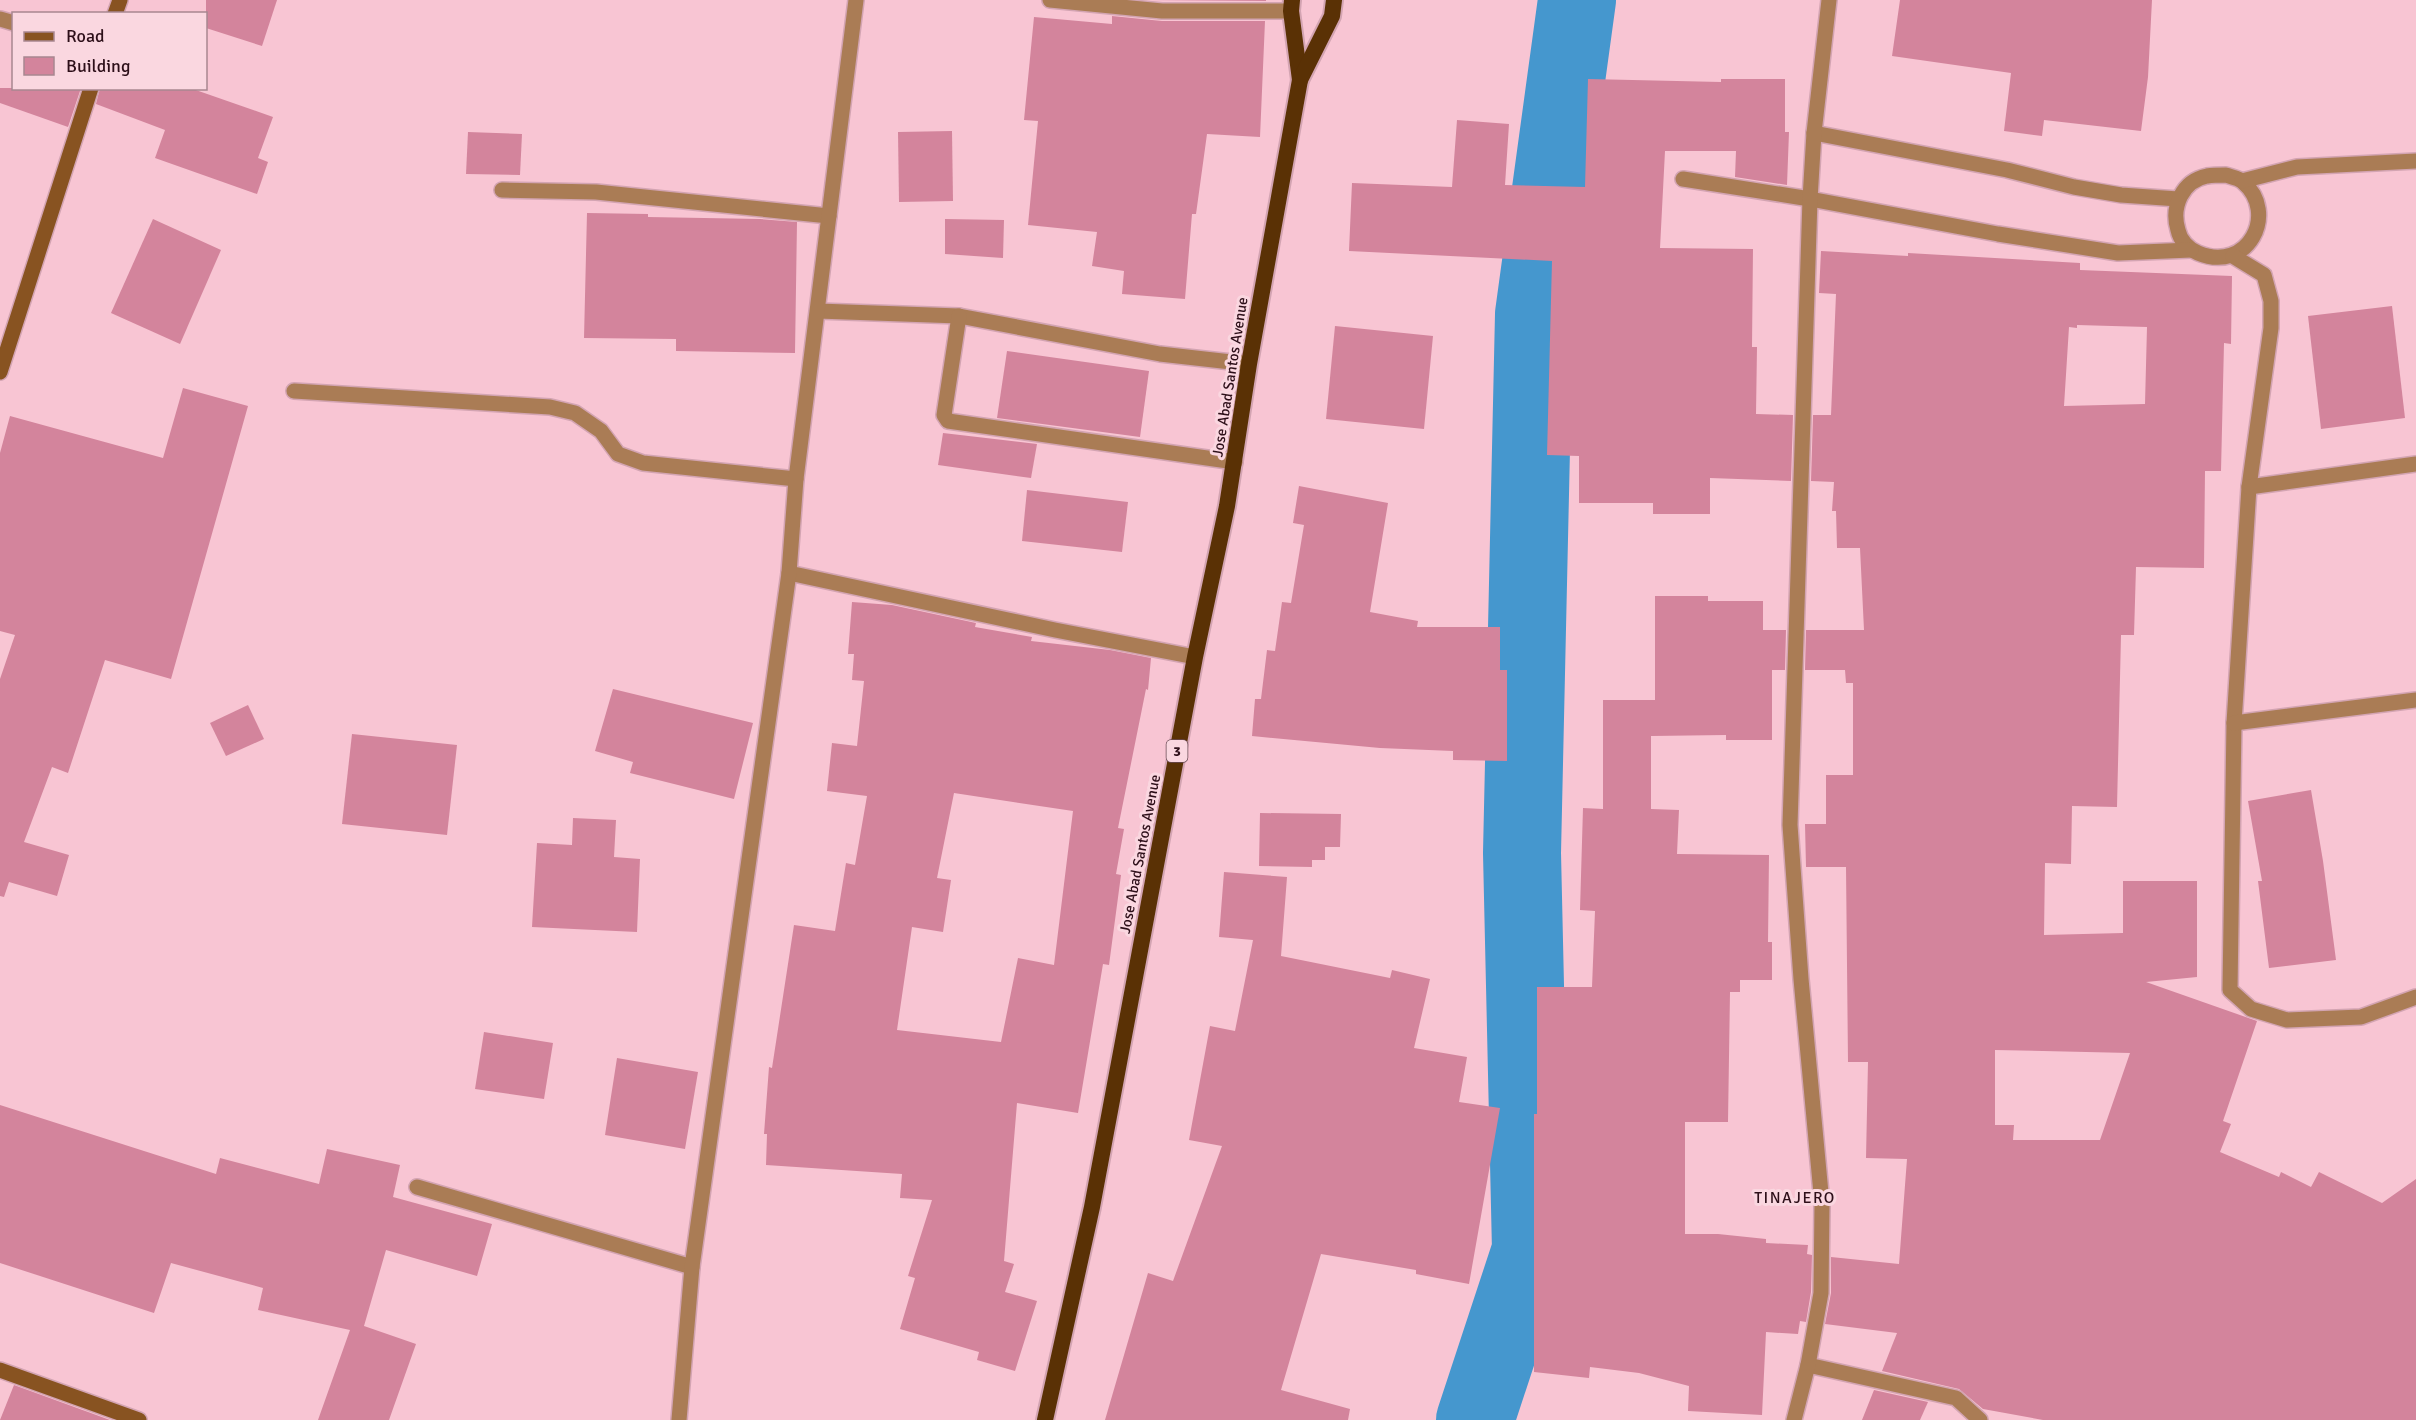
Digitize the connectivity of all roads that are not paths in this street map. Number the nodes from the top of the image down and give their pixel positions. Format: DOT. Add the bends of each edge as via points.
graph roads {
  1 [pos="856,0"];
  2 [pos="1050,0"];
  3 [pos="1334,0"];
  4 [pos="1829,0"];
  5 [pos="1292,5"];
  6 [pos="1300,80"];
  7 [pos="89,90"];
  8 [pos="1814,133"];
  9 [pos="2416,161"];
  10 [pos="1683,179"];
  11 [pos="2242,181"];
  12 [pos="502,190"];
  13 [pos="1810,199"];
  14 [pos="2178,199"];
  15 [pos="829,216"];
  16 [pos="2191,250"];
  17 [pos="2233,256"];
  18 [pos="818,311"];
  19 [pos="959,316"];
  20 [pos="1248,364"];
  21 [pos="0,372"];
  22 [pos="294,391"];
  23 [pos="1235,462"];
  24 [pos="2416,464"];
  25 [pos="796,479"];
  26 [pos="2249,487"];
  27 [pos="789,573"];
  28 [pos="1195,657"];
  29 [pos="2416,700"];
  30 [pos="2234,723"];
  31 [pos="2416,997"];
  32 [pos="417,1186"];
  33 [pos="692,1267"];
  34 [pos="1808,1365"];
  35 [pos="0,1370"];
  36 [pos="139,1420"];
  37 [pos="679,1420"];
  38 [pos="1045,1420"];
  39 [pos="1794,1420"];
  40 [pos="1980,1420"];
  1 -- 15 [label="street"];
  2 -- 5 [label="street" via="1162,11"];
  3 -- 6 [label="highway, Jose Abad Santos Avenue / 3" via="1332,16"];
  4 -- 8 [label="street"];
  5 -- 6 [label="highway, Jose Abad Santos Avenue / 3"];
  6 -- 20 [label="highway, Jose Abad Santos Avenue / 3"];
  7 -- 21 [label="main road"];
  8 -- 13 [label="street"];
  8 -- 14 [label="street" via="2007,170 2074,187"];
  9 -- 11 [label="street" via="2297,167"];
  10 -- 13 [label="street"];
  11 -- 14 [label="street" via="2226,175 2206,176 2190,184"];
  11 -- 17 [label="street" via="2256,200 2259,222 2251,242"];
  12 -- 15 [label="street" via="596,192"];
  13 -- 16 [label="street" via="2118,253"];
  13 -- 34 [label="street" via="1790,825 1822,1204 1821,1293"];
  14 -- 16 [label="street" via="2174,218 2179,236"];
  15 -- 18 [label="street"];
  16 -- 17 [label="street" via="2211,259"];
  17 -- 26 [label="street" via="2264,275 2271,302 2271,328"];
  18 -- 19 [label="street"];
  18 -- 25 [label="street"];
  19 -- 20 [label="street" via="1160,354"];
  19 -- 23 [label="street" via="944,415 948,421"];
  20 -- 23 [label="highway, Jose Abad Santos Avenue / 3"];
  22 -- 25 [label="street" via="550,407 575,413 601,431 618,454 643,464"];
  23 -- 28 [label="highway, Jose Abad Santos Avenue / 3"];
  24 -- 26 [label="street"];
  25 -- 27 [label="street"];
  26 -- 30 [label="street"];
  27 -- 28 [label="street"];
  27 -- 33 [label="street"];
  28 -- 38 [label="highway, Jose Abad Santos Avenue / 3" via="1092,1207"];
  29 -- 30 [label="street"];
  30 -- 31 [label="street" via="2230,990 2251,1010 2287,1020 2361,1017"];
  32 -- 33 [label="street"];
  33 -- 37 [label="street"];
  34 -- 39 [label="street"];
  34 -- 40 [label="street" via="1956,1398"];
  35 -- 36 [label="main road"];
}
